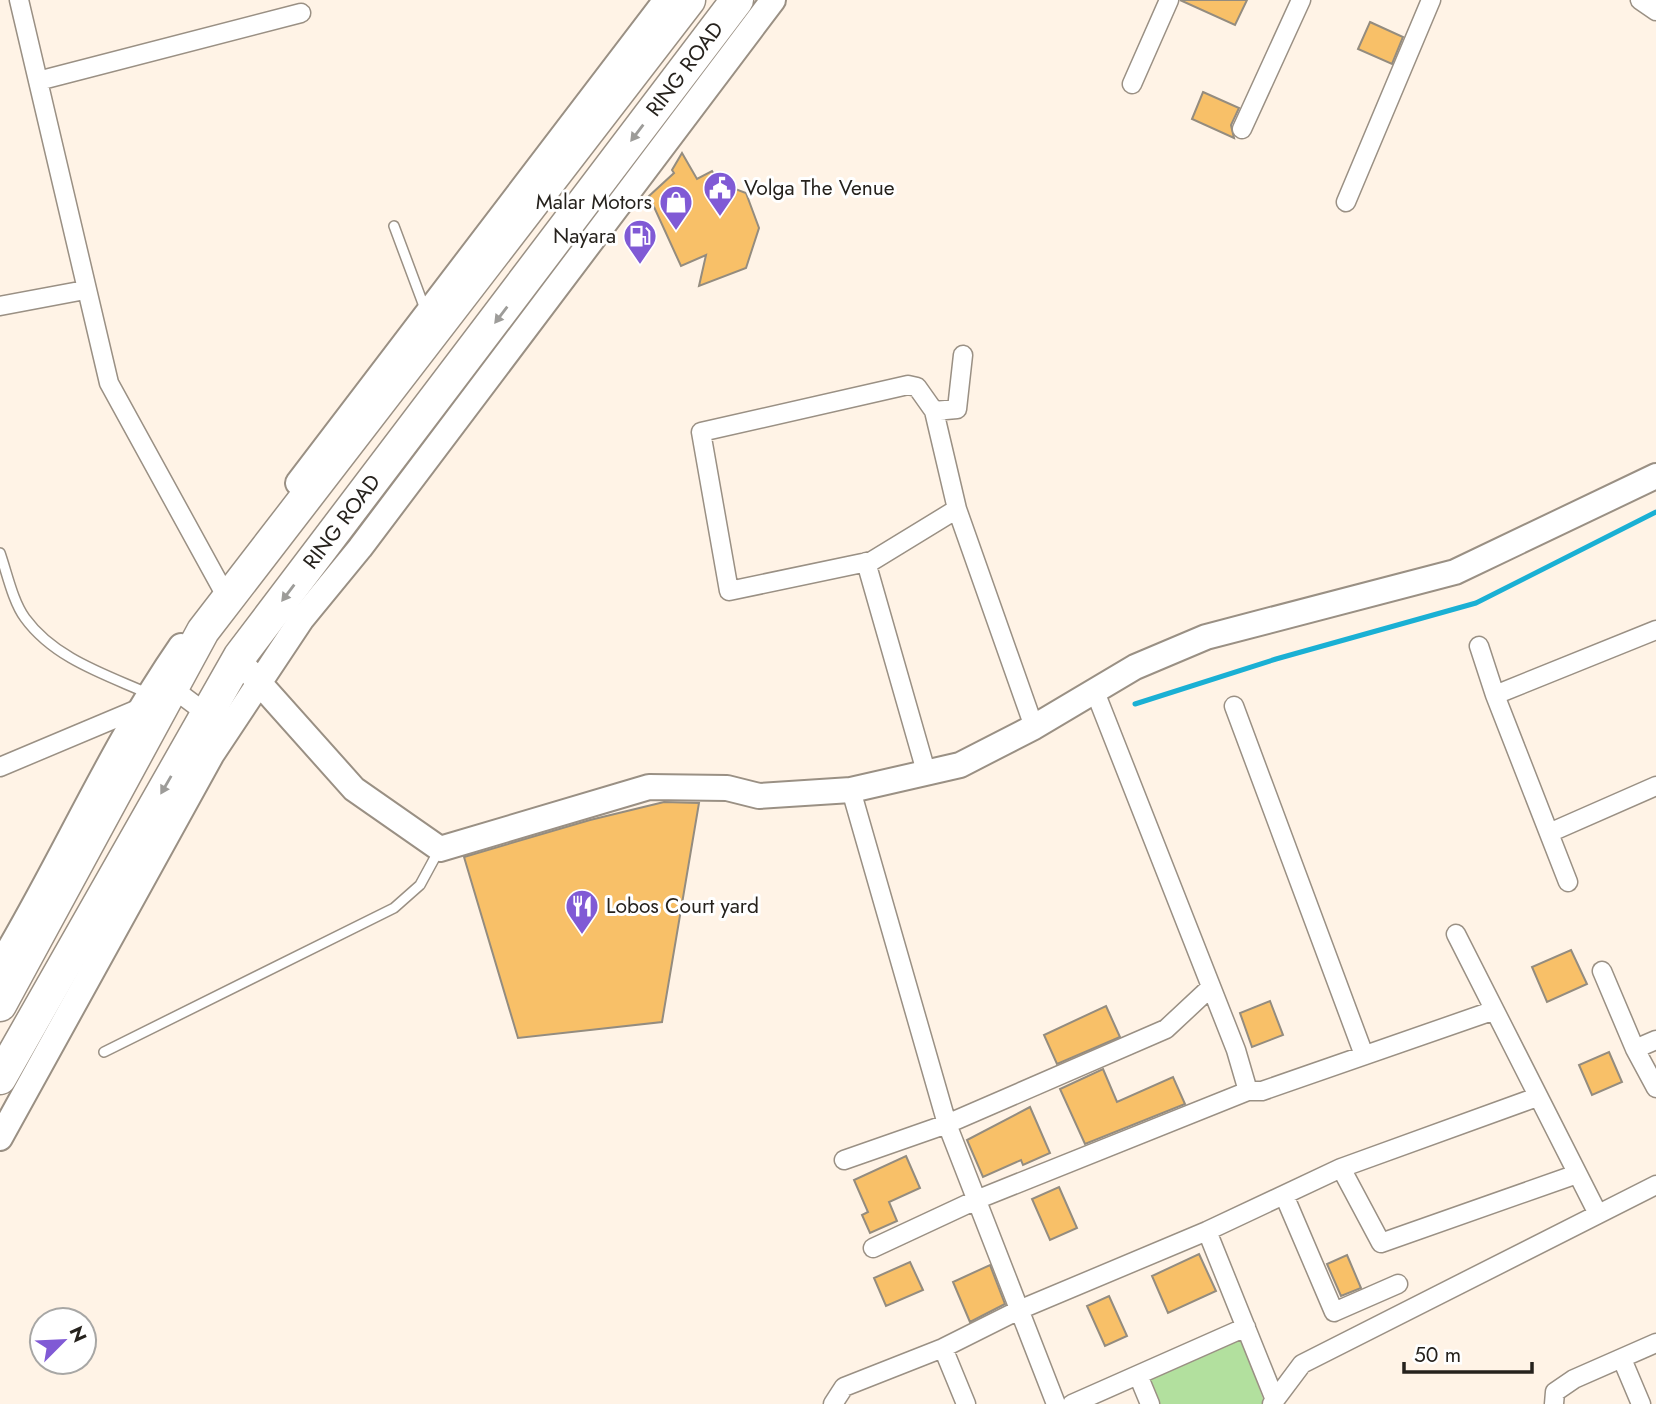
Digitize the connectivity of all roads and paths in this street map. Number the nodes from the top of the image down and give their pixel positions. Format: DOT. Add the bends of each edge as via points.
graph roads {
  1 [pos="19,0"];
  2 [pos="666,0"];
  3 [pos="690,0"];
  4 [pos="737,0"];
  5 [pos="774,0"];
  6 [pos="1169,0"];
  7 [pos="1301,0"];
  8 [pos="1431,0"];
  9 [pos="1640,0"];
  10 [pos="1656,11"];
  11 [pos="301,13"];
  12 [pos="38,81"];
  13 [pos="1132,85"];
  14 [pos="1242,130"];
  15 [pos="1346,202"];
  16 [pos="394,226"];
  17 [pos="85,290"];
  18 [pos="0,306"];
  19 [pos="426,314"];
  20 [pos="963,355"];
  21 [pos="934,411"];
  22 [pos="1656,476"];
  23 [pos="957,509"];
  24 [pos="0,553"];
  25 [pos="866,562"];
  26 [pos="221,587"];
  27 [pos="1656,630"];
  28 [pos="1479,646"];
  29 [pos="248,670"];
  30 [pos="1094,689"];
  31 [pos="1495,695"];
  32 [pos="155,697"];
  33 [pos="1234,706"];
  34 [pos="207,714"];
  35 [pos="1034,727"];
  36 [pos="0,766"];
  37 [pos="927,775"];
  38 [pos="1656,786"];
  39 [pos="851,790"];
  40 [pos="1549,833"];
  41 [pos="440,849"];
  42 [pos="1568,882"];
  43 [pos="1456,934"];
  44 [pos="0,965"];
  45 [pos="1602,971"];
  46 [pos="1211,987"];
  47 [pos="0,1005"];
  48 [pos="1492,1011"];
  49 [pos="1656,1040"];
  50 [pos="1635,1049"];
  51 [pos="104,1052"];
  52 [pos="1364,1055"];
  53 [pos="0,1078"];
  54 [pos="1656,1088"];
  55 [pos="1248,1091"];
  56 [pos="1537,1097"];
  57 [pos="947,1124"];
  58 [pos="0,1138"];
  59 [pos="844,1160"];
  60 [pos="1341,1168"];
  61 [pos="1577,1174"];
  62 [pos="1656,1185"];
  63 [pos="1284,1195"];
  64 [pos="976,1200"];
  65 [pos="1598,1214"];
  66 [pos="1207,1231"];
  67 [pos="873,1248"];
  68 [pos="1398,1284"];
  69 [pos="1019,1310"];
  70 [pos="1246,1328"];
  71 [pos="1656,1343"];
  72 [pos="943,1348"];
  73 [pos="1622,1359"];
  74 [pos="1138,1375"];
  75 [pos="1273,1402"];
  76 [pos="833,1404"];
  77 [pos="966,1404"];
  78 [pos="1056,1404"];
  79 [pos="1072,1404"];
  80 [pos="1150,1404"];
  81 [pos="1554,1404"];
  82 [pos="1641,1404"];
  1 -- 12 [label="street"];
  2 -- 19 [label="street"];
  3 -- 32 [label="highway, RING ROAD"];
  4 -- 29 [label="highway, RING ROAD, one-way"];
  5 -- 29 [label="street" via="360,548 301,620"];
  6 -- 13 [label="street"];
  7 -- 14 [label="street"];
  8 -- 15 [label="street"];
  9 -- 10 [label="street"];
  11 -- 12 [label="street"];
  12 -- 17 [label="street"];
  16 -- 19 [label="lane"];
  17 -- 18 [label="street"];
  17 -- 26 [label="street" via="109,383"];
  19 -- 26 [label="street"];
  20 -- 21 [label="street" via="957,409"];
  21 -- 23 [label="street"];
  21 -- 25 [label="street" via="917,387 908,385 701,432 729,591"];
  22 -- 30 [label="street" via="1455,572 1216,633"];
  23 -- 25 [label="street"];
  23 -- 35 [label="street"];
  24 -- 32 [label="lane" via="23,617 39,634 72,660"];
  25 -- 37 [label="street"];
  26 -- 32 [label="street"];
  27 -- 31 [label="street"];
  28 -- 31 [label="street"];
  29 -- 34 [label="highway, RING ROAD"];
  29 -- 41 [label="street" via="354,789"];
  29 -- 58 [label="street" via="212,754"];
  30 -- 35 [label="street"];
  30 -- 46 [label="street"];
  31 -- 40 [label="street"];
  32 -- 34 [label="street"];
  32 -- 36 [label="street"];
  32 -- 44 [label="street"];
  32 -- 47 [label="highway, RING ROAD"];
  33 -- 52 [label="street"];
  34 -- 53 [label="highway, RING ROAD, one-way"];
  35 -- 37 [label="street" via="960,765"];
  37 -- 39 [label="street"];
  38 -- 40 [label="street"];
  39 -- 41 [label="street" via="759,796 727,788 649,787"];
  39 -- 57 [label="street"];
  40 -- 42 [label="street"];
  41 -- 51 [label="lane" via="421,885 394,908"];
  43 -- 48 [label="street"];
  45 -- 50 [label="street"];
  46 -- 55 [label="street"];
  46 -- 57 [label="street" via="1166,1029"];
  48 -- 52 [label="street"];
  48 -- 56 [label="street"];
  49 -- 50 [label="street"];
  50 -- 54 [label="street"];
  52 -- 55 [label="street" via="1262,1091"];
  55 -- 64 [label="street"];
  56 -- 60 [label="street"];
  56 -- 61 [label="street"];
  57 -- 59 [label="street"];
  57 -- 64 [label="street"];
  60 -- 61 [label="street" via="1381,1243"];
  60 -- 63 [label="street"];
  61 -- 65 [label="street"];
  62 -- 65 [label="street"];
  63 -- 66 [label="street"];
  63 -- 68 [label="street" via="1335,1312"];
  64 -- 67 [label="street"];
  64 -- 69 [label="street"];
  65 -- 75 [label="street" via="1302,1364"];
  66 -- 69 [label="street"];
  66 -- 70 [label="street"];
  69 -- 72 [label="street"];
  69 -- 78 [label="street"];
  70 -- 74 [label="street"];
  70 -- 75 [label="street"];
  71 -- 73 [label="street"];
  72 -- 76 [label="street" via="845,1387"];
  72 -- 77 [label="street"];
  73 -- 81 [label="street" via="1574,1379 1555,1392"];
  73 -- 82 [label="street"];
  74 -- 79 [label="street"];
  74 -- 80 [label="street"];
}
